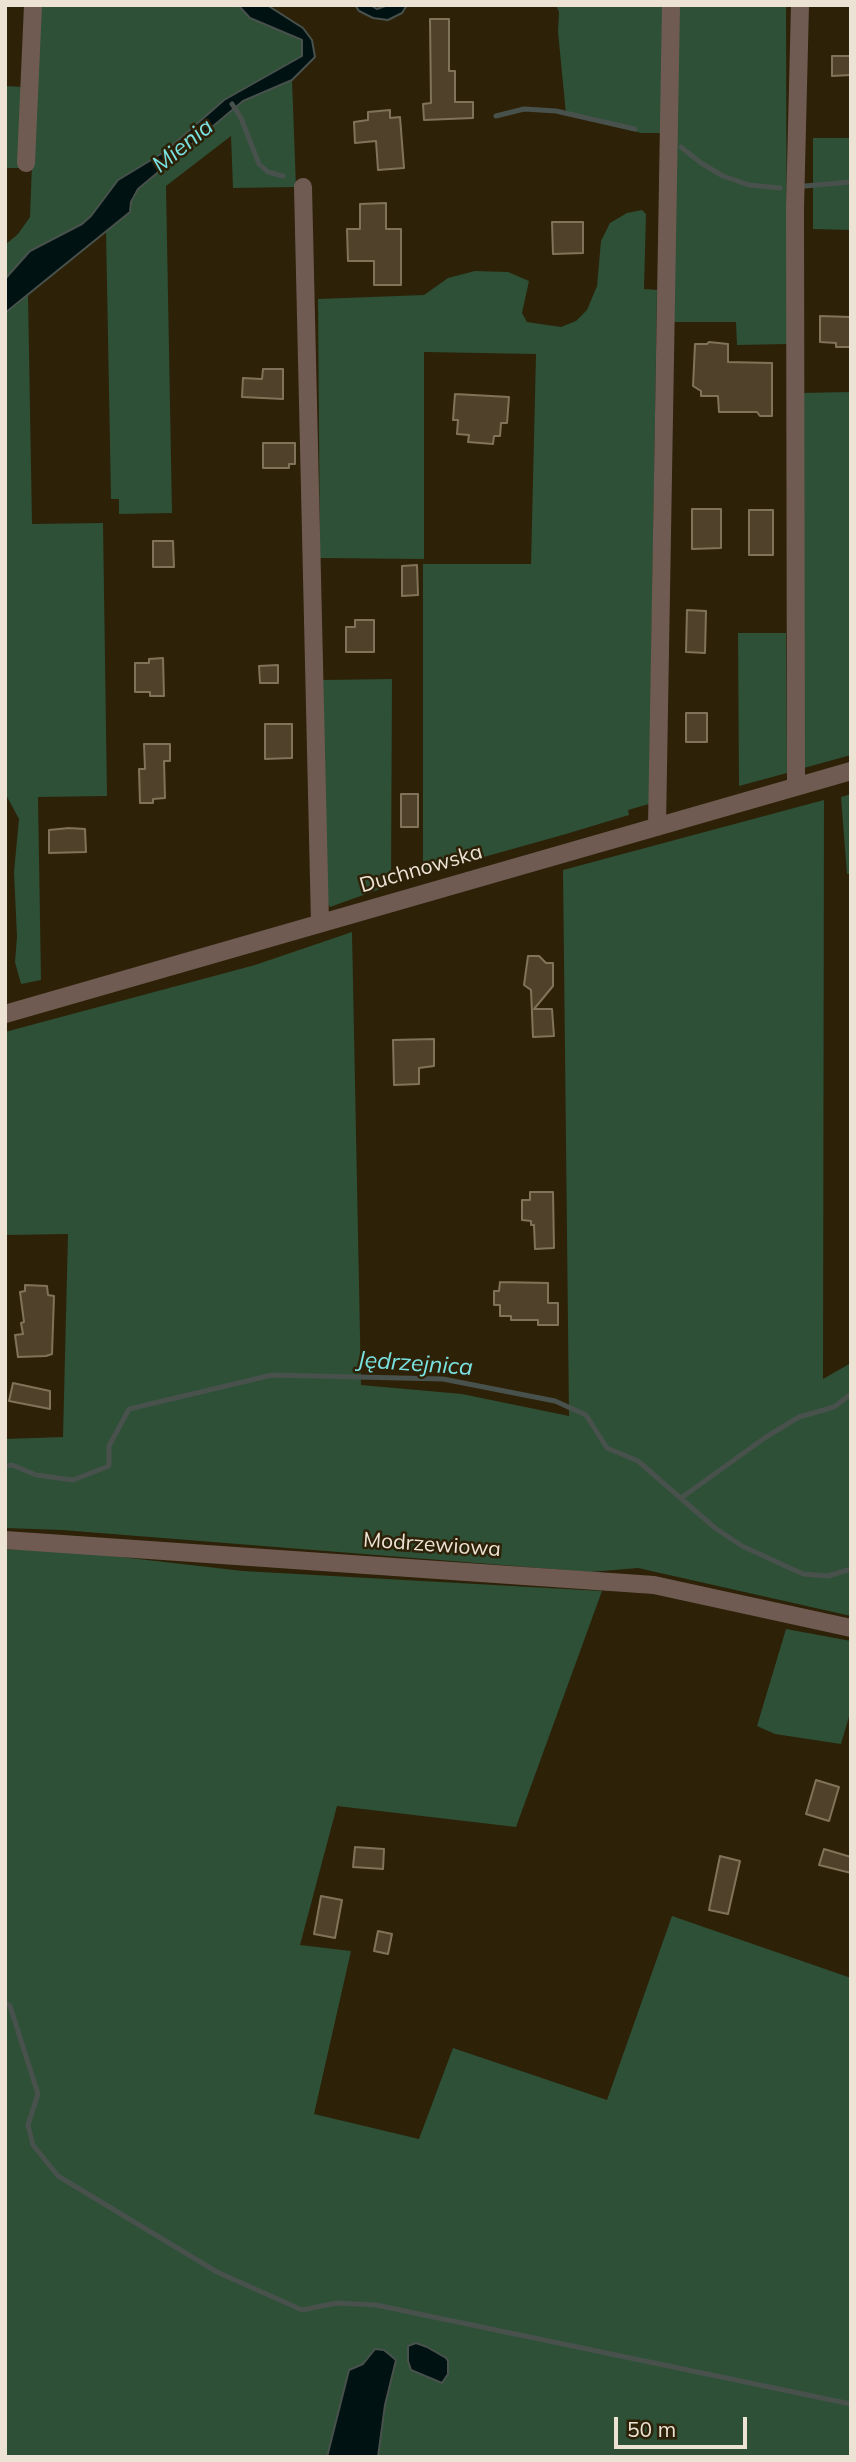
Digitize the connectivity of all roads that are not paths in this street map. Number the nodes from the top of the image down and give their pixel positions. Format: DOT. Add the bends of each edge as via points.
graph roads {
  1 [pos="33,5"];
  2 [pos="671,5"];
  3 [pos="800,5"];
  4 [pos="26,163"];
  5 [pos="303,187"];
  6 [pos="851,771"];
  7 [pos="796,787"];
  8 [pos="657,827"];
  9 [pos="320,923"];
  10 [pos="5,1014"];
  11 [pos="5,1540"];
  12 [pos="851,1628"];
  1 -- 4 [label="street"];
  2 -- 8 [label="street"];
  3 -- 7 [label="street" via="795,208"];
  5 -- 9 [label="street"];
  6 -- 7 [label="street, Duchnowska"];
  7 -- 8 [label="street, Duchnowska"];
  8 -- 9 [label="street, Duchnowska"];
  9 -- 10 [label="street, Duchnowska"];
  11 -- 12 [label="street, Modrzewiowa" via="654,1585"];
}
